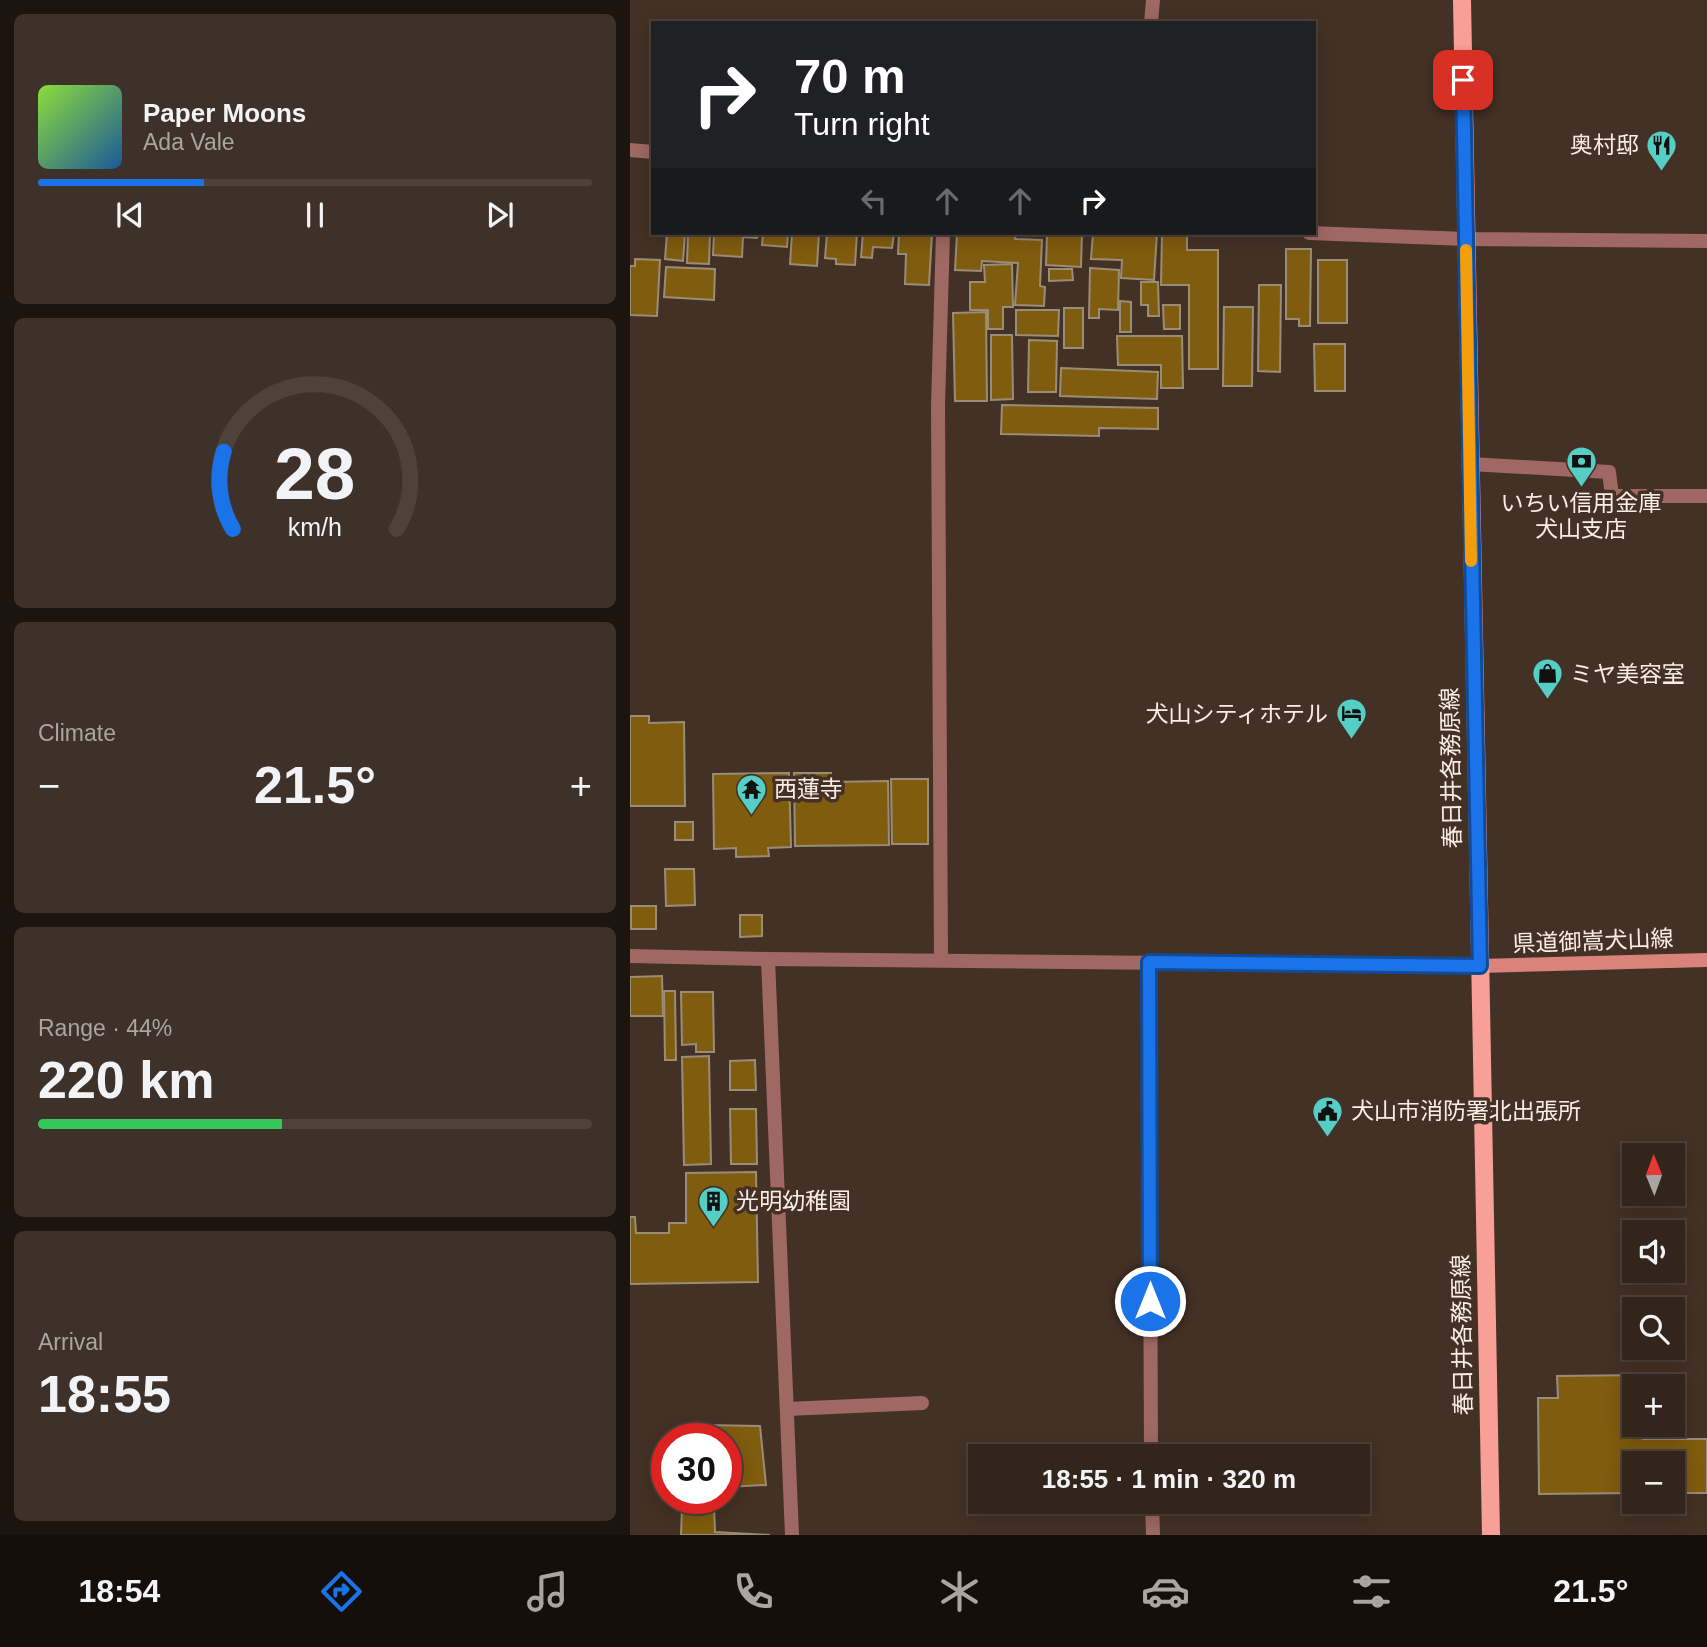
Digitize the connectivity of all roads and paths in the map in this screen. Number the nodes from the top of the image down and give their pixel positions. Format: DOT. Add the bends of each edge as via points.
graph roads {
  1 [pos="1153,0"];
  2 [pos="1462,0"];
  3 [pos="1151,21"];
  4 [pos="630,150"];
  5 [pos="651,152"];
  6 [pos="1316,233"];
  7 [pos="943,235"];
  8 [pos="1466,239"];
  9 [pos="1707,242"];
  10 [pos="1470,464"];
  11 [pos="1707,496"];
  12 [pos="630,956"];
  13 [pos="768,959"];
  14 [pos="941,960"];
  15 [pos="1707,960"];
  16 [pos="1149,962"];
  17 [pos="1480,966"];
  18 [pos="922,1404"];
  19 [pos="787,1409"];
  20 [pos="1152,1444"];
  21 [pos="1152,1514"];
  22 [pos="792,1535"];
  23 [pos="1153,1535"];
  24 [pos="1491,1535"];
  1 -- 3 [label="street"];
  2 -- 8 [label="main road, 春日井各務原線"];
  4 -- 5 [label="street"];
  6 -- 8 [label="street"];
  7 -- 14 [label="street" via="938,407"];
  8 -- 9 [label="street"];
  8 -- 10 [label="main road, 春日井各務原線"];
  10 -- 11 [label="street" via="1609,472 1612,496"];
  10 -- 17 [label="main road, 春日井各務原線"];
  12 -- 13 [label="street"];
  13 -- 14 [label="street"];
  13 -- 19 [label="street"];
  14 -- 16 [label="street"];
  15 -- 17 [label="main road, 県道御嵩犬山線"];
  16 -- 17 [label="street"];
  16 -- 20 [label="street"];
  17 -- 24 [label="main road, 春日井各務原線"];
  18 -- 19 [label="street"];
  19 -- 22 [label="street"];
  21 -- 23 [label="street"];
}
